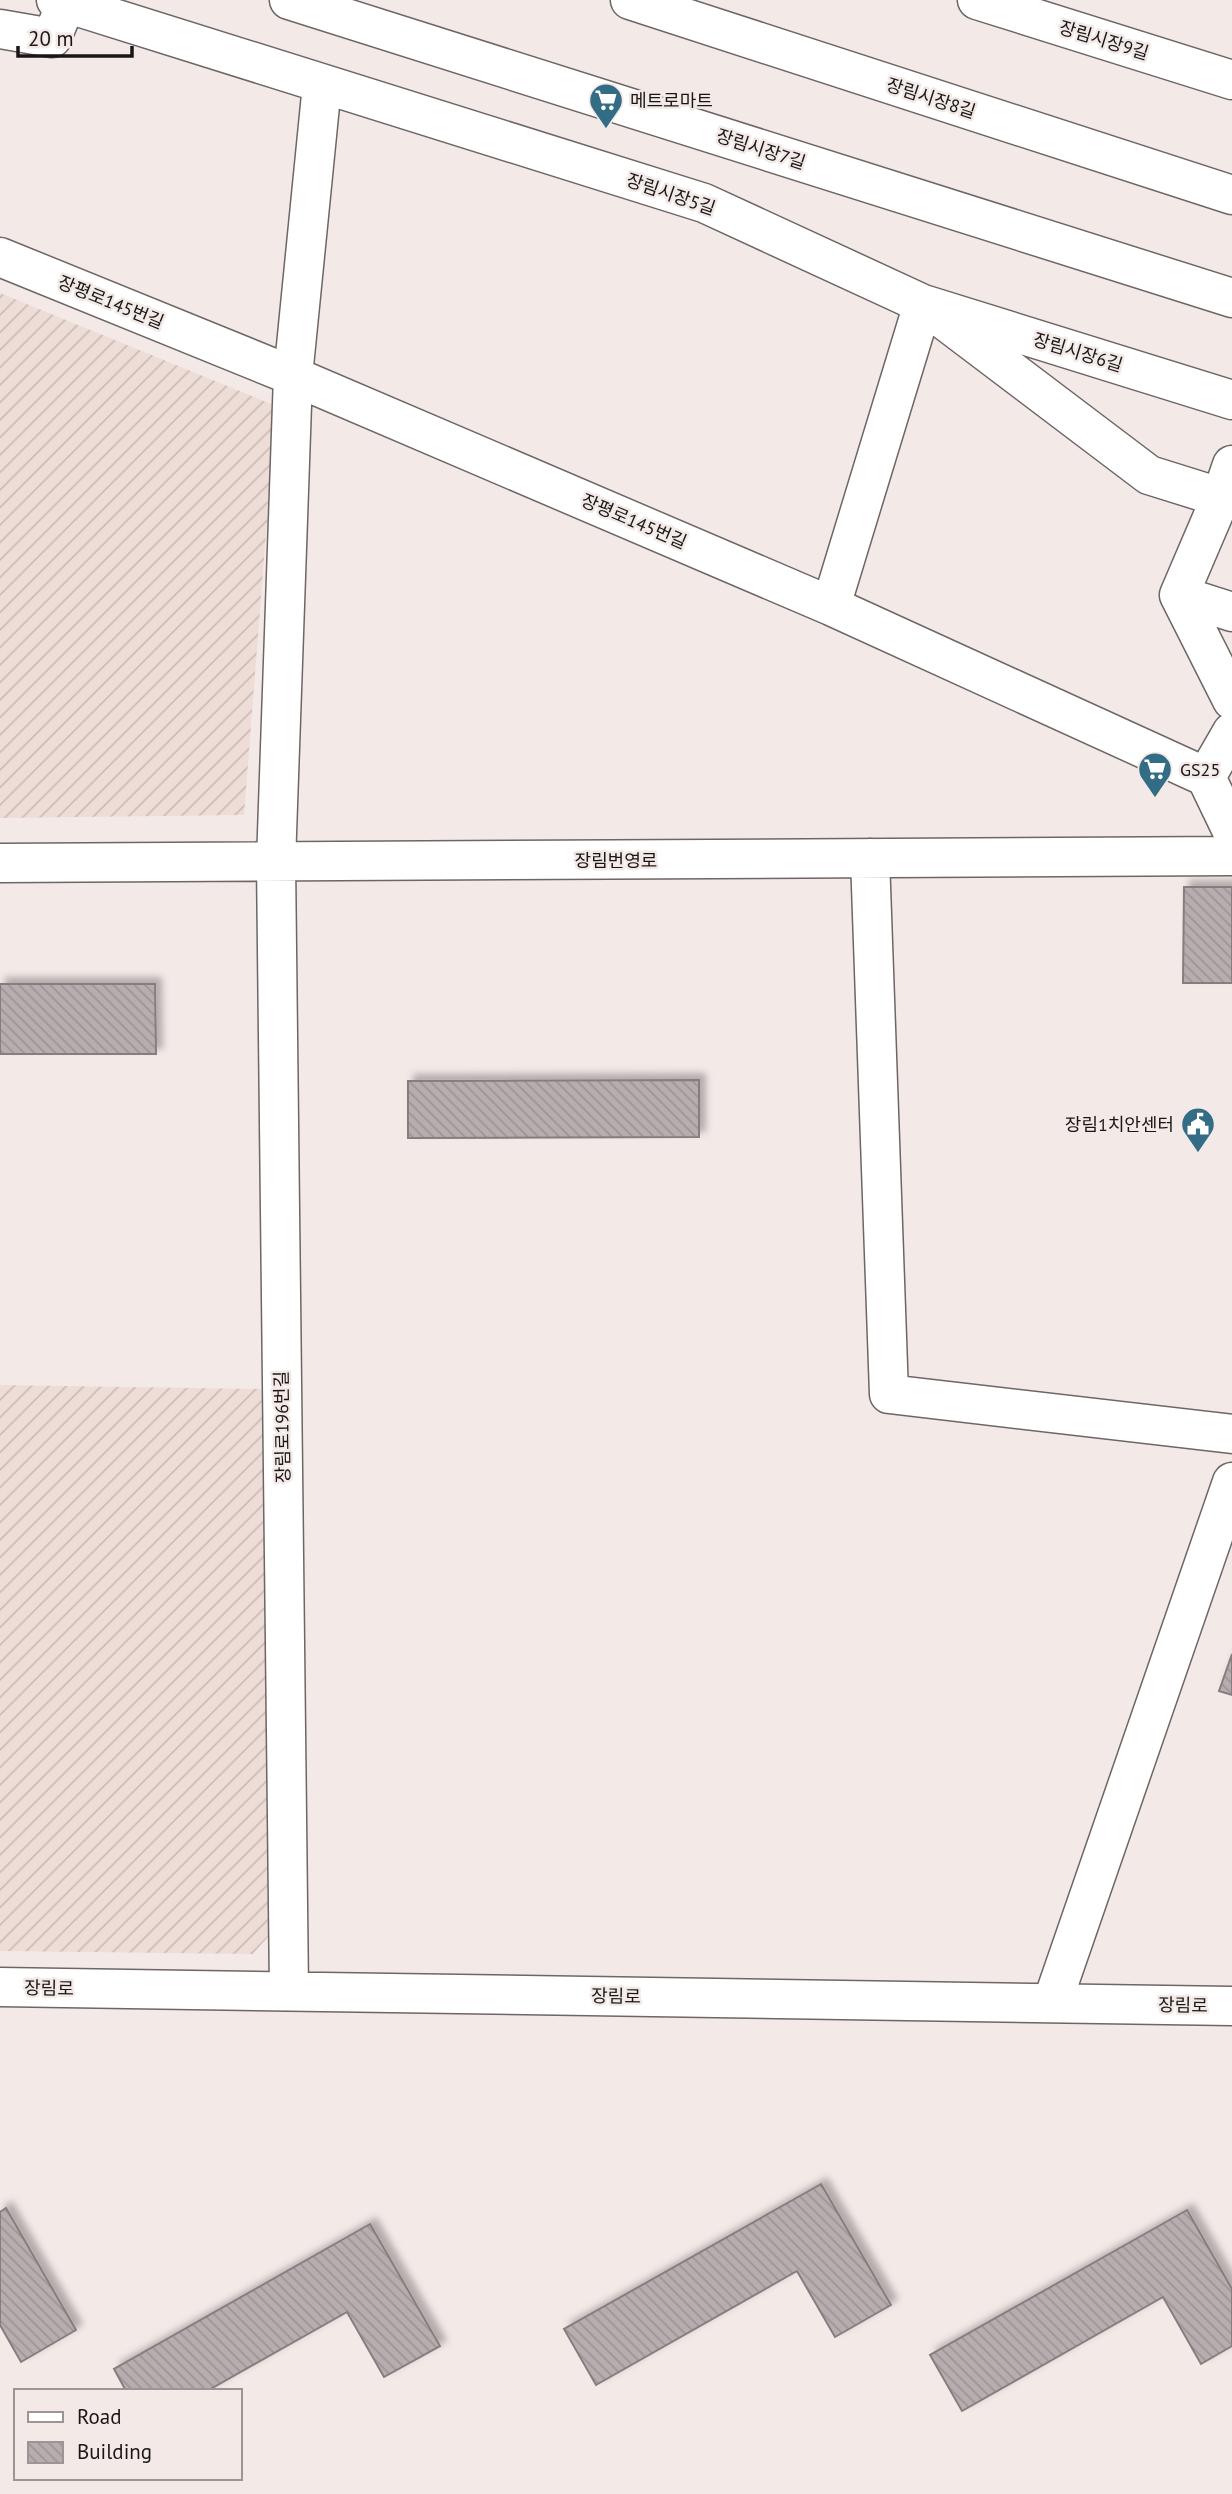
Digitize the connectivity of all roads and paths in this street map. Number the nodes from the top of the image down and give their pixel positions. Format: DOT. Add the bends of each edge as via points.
graph roads {
  1 [pos="289,0"];
  2 [pos="629,0"];
  3 [pos="977,0"];
  4 [pos="61,1"];
  5 [pos="0,29"];
  6 [pos="1232,80"];
  7 [pos="322,85"];
  8 [pos="1232,195"];
  9 [pos="0,257"];
  10 [pos="1232,298"];
  11 [pos="923,304"];
  12 [pos="293,376"];
  13 [pos="1232,400"];
  14 [pos="1228,488"];
  15 [pos="1179,595"];
  16 [pos="831,606"];
  17 [pos="1232,612"];
  18 [pos="1232,699"];
  19 [pos="1232,732"];
  20 [pos="1206,777"];
  21 [pos="1232,831"];
  22 [pos="1232,856"];
  23 [pos="870,858"];
  24 [pos="276,862"];
  25 [pos="0,863"];
  26 [pos="1232,1434"];
  27 [pos="1232,1482"];
  28 [pos="0,1987"];
  29 [pos="289,1992"];
  30 [pos="1052,2003"];
  31 [pos="1232,2006"];
  1 -- 10 [label="street, 장림시장7길"];
  2 -- 8 [label="street, 장림시장8길"];
  3 -- 6 [label="street, 장림시장9길"];
  4 -- 5 [label="street" via="52,38"];
  4 -- 7 [label="street, 장림시장5길"];
  7 -- 11 [label="street, 장림시장5길" via="704,203"];
  7 -- 12 [label="street, 장림로196번길"];
  9 -- 12 [label="street, 장평로145번길"];
  11 -- 13 [label="street, 장림시장6길"];
  11 -- 14 [label="street, 장림시장5길" via="1149,475"];
  11 -- 16 [label="street"];
  12 -- 16 [label="street, 장평로145번길"];
  12 -- 24 [label="street, 장림로196번길"];
  14 -- 15 [label="street"];
  15 -- 17 [label="street"];
  15 -- 18 [label="street"];
  16 -- 20 [label="street, 장평로145번길"];
  19 -- 20 [label="street"];
  20 -- 21 [label="street"];
  22 -- 23 [label="street, 장림번영로"];
  23 -- 24 [label="street, 장림번영로"];
  23 -- 26 [label="street" via="889,1394"];
  24 -- 25 [label="street, 장림번영로"];
  24 -- 29 [label="street, 장림로196번길"];
  27 -- 30 [label="street"];
  28 -- 29 [label="street, 장림로"];
  29 -- 30 [label="street, 장림로"];
  30 -- 31 [label="street, 장림로"];
}
